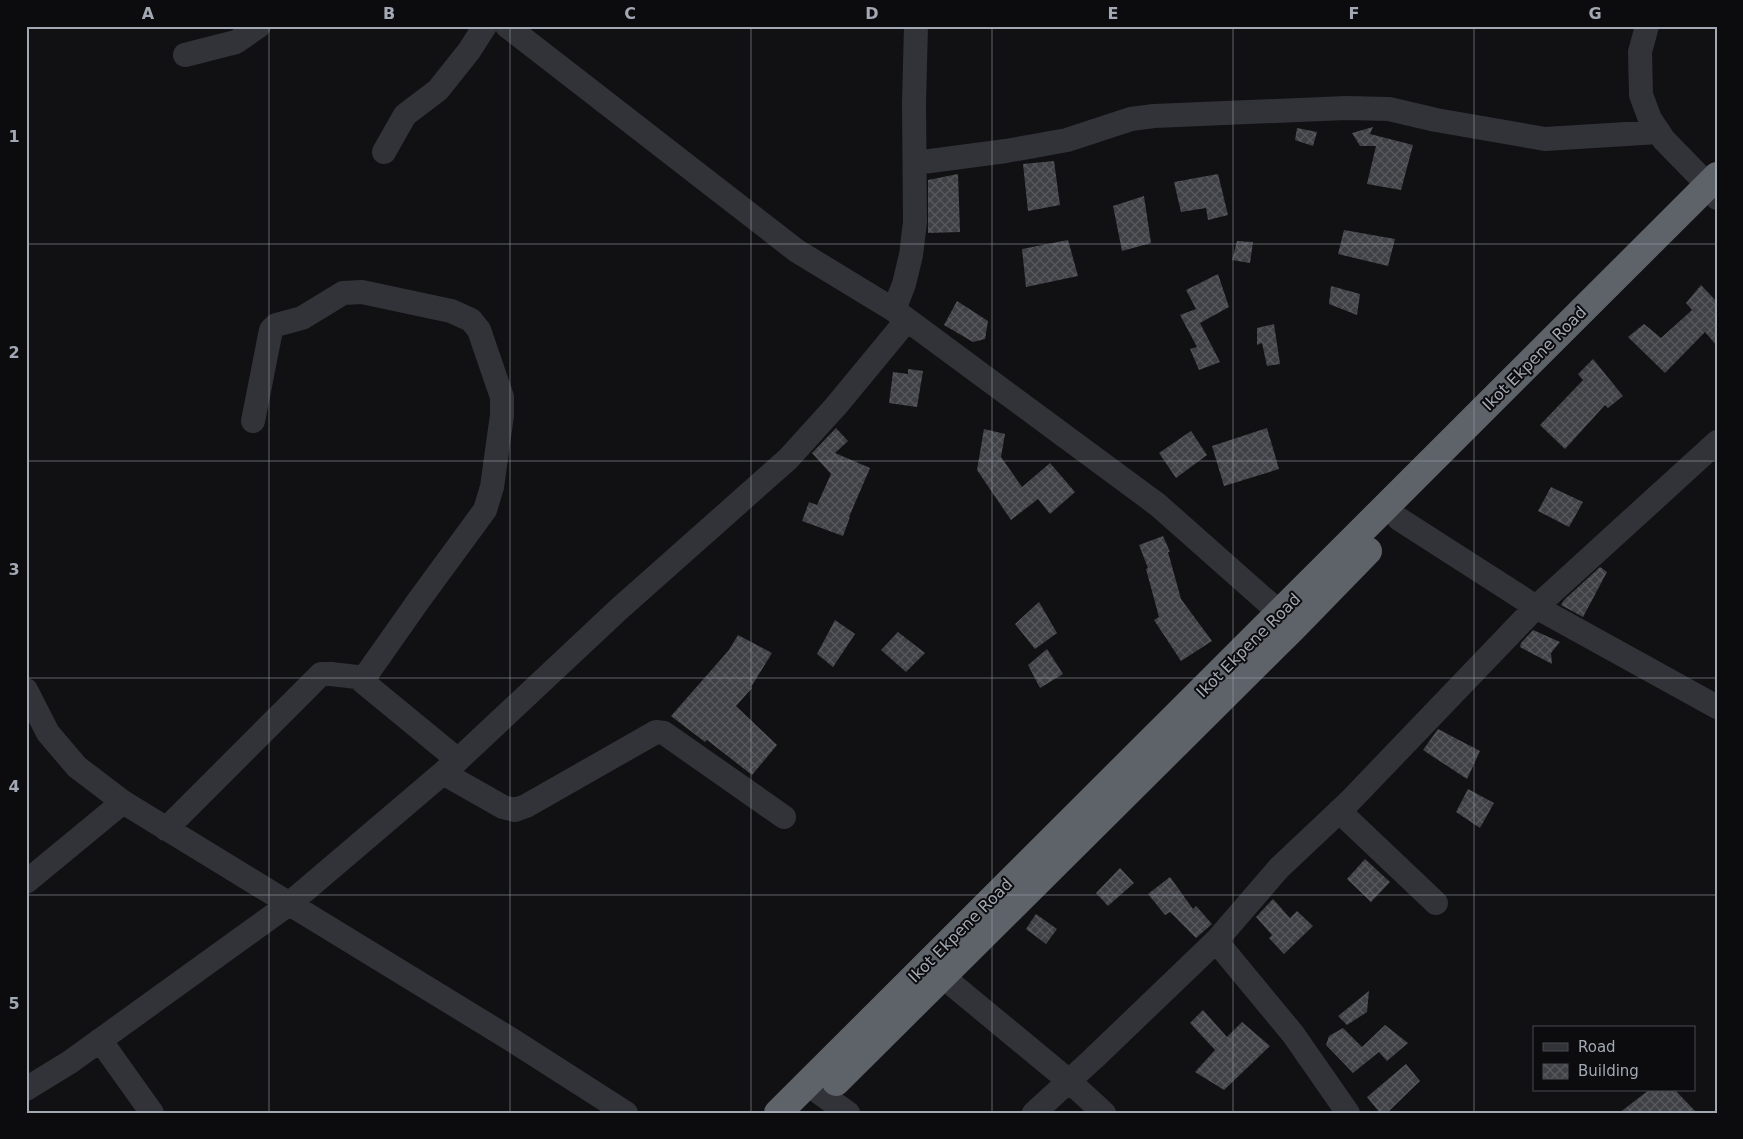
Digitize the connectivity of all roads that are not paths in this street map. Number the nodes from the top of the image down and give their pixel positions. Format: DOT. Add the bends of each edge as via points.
graph roads {
  1 [pos="259,26"];
  2 [pos="485,26"];
  3 [pos="507,26"];
  4 [pos="916,26"];
  5 [pos="1647,26"];
  6 [pos="185,55"];
  7 [pos="1659,132"];
  8 [pos="384,152"];
  9 [pos="915,163"];
  10 [pos="1715,191"];
  11 [pos="900,315"];
  12 [pos="253,420"];
  13 [pos="1717,442"];
  14 [pos="1399,519"];
  15 [pos="1536,607"];
  16 [pos="1286,621"];
  17 [pos="362,681"];
  18 [pos="26,690"];
  19 [pos="1717,707"];
  20 [pos="450,767"];
  21 [pos="123,802"];
  22 [pos="1339,811"];
  23 [pos="784,817"];
  24 [pos="166,828"];
  25 [pos="26,882"];
  26 [pos="1436,903"];
  27 [pos="289,904"];
  28 [pos="1216,941"];
  29 [pos="942,976"];
  30 [pos="100,1040"];
  31 [pos="1069,1081"];
  32 [pos="26,1089"];
  33 [pos="811,1097"];
  34 [pos="152,1113"];
  35 [pos="626,1113"];
  36 [pos="778,1113"];
  37 [pos="848,1113"];
  38 [pos="1034,1113"];
  39 [pos="1104,1113"];
  40 [pos="1348,1113"];
  1 -- 6 [label="street" via="236,42"];
  2 -- 8 [label="street" via="438,90 405,115"];
  3 -- 11 [label="street" via="797,251"];
  4 -- 9 [label="street"];
  5 -- 7 [label="street" via="1640,52 1641,95"];
  7 -- 9 [label="street" via="1545,139 1389,109 1154,116 1131,119 1068,140"];
  7 -- 10 [label="street"];
  9 -- 11 [label="street" via="915,222"];
  10 -- 14 [label="highway, Ikot Ekpene Road"];
  10 -- 16 [label="highway, Ikot Ekpene Road"];
  11 -- 16 [label="street" via="1158,505"];
  11 -- 20 [label="street" via="836,406 788,459 619,609"];
  12 -- 17 [label="street" via="271,330 276,325 302,318 343,293 362,292 451,311 471,320 479,330 502,397 492,487 484,510"];
  13 -- 15 [label="street"];
  14 -- 15 [label="street"];
  14 -- 16 [label="highway, Ikot Ekpene Road"];
  15 -- 19 [label="street"];
  15 -- 22 [label="street"];
  16 -- 29 [label="highway, Ikot Ekpene Road"];
  16 -- 33 [label="highway, Ikot Ekpene Road"];
  17 -- 20 [label="street"];
  17 -- 24 [label="street" via="357,677 321,674"];
  18 -- 21 [label="street" via="48,732 78,767"];
  20 -- 23 [label="street" via="503,807 515,810 656,732 664,733"];
  20 -- 27 [label="street"];
  21 -- 24 [label="street"];
  21 -- 25 [label="street"];
  22 -- 26 [label="street"];
  22 -- 28 [label="street" via="1278,868"];
  24 -- 27 [label="street"];
  27 -- 30 [label="street"];
  27 -- 35 [label="street"];
  28 -- 31 [label="street"];
  28 -- 40 [label="street" via="1292,1034"];
  29 -- 31 [label="street"];
  29 -- 33 [label="highway, Ikot Ekpene Road"];
  30 -- 32 [label="street"];
  30 -- 34 [label="street"];
  31 -- 38 [label="street"];
  31 -- 39 [label="street"];
  33 -- 36 [label="highway, Ikot Ekpene Road"];
  33 -- 37 [label="street"];
}
